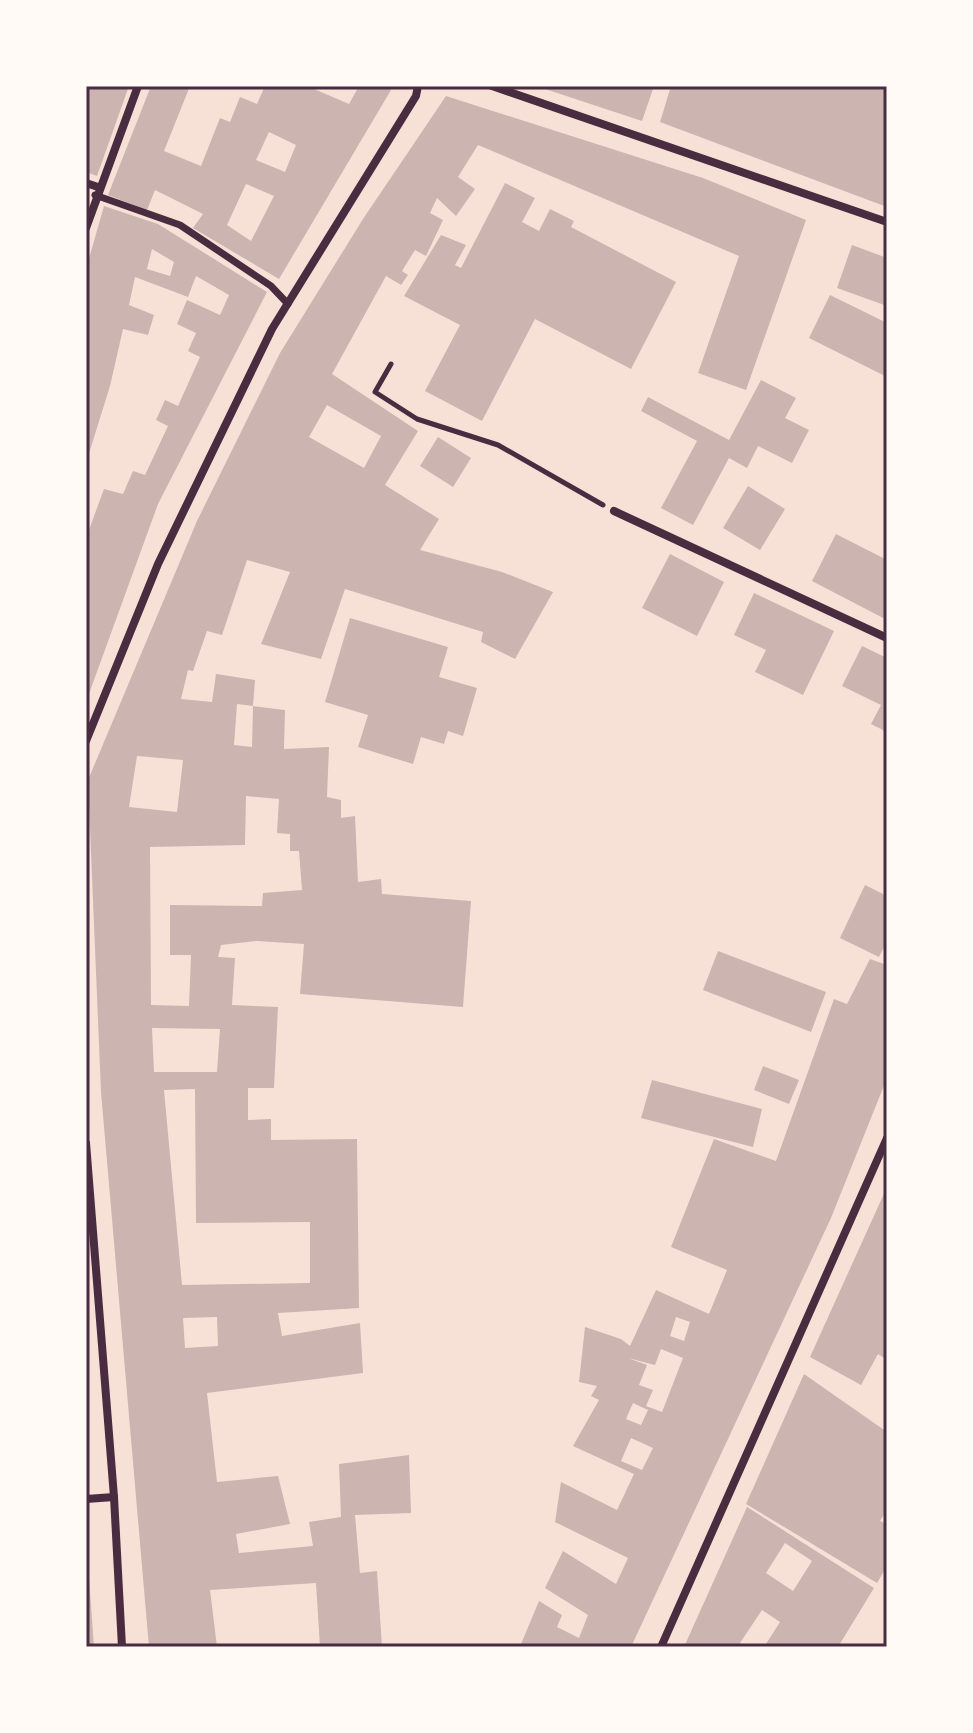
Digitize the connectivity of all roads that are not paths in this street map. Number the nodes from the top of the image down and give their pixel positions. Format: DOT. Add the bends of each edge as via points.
graph roads {
  1 [pos="138,86"];
  2 [pos="418,86"];
  3 [pos="492,86"];
  4 [pos="86,183"];
  5 [pos="97,191"];
  6 [pos="887,222"];
  7 [pos="86,228"];
  8 [pos="288,304"];
  9 [pos="614,511"];
  10 [pos="887,638"];
  11 [pos="86,741"];
  12 [pos="887,1138"];
  13 [pos="86,1143"];
  14 [pos="86,1268"];
  15 [pos="97,1271"];
  16 [pos="114,1497"];
  17 [pos="86,1499"];
  18 [pos="122,1647"];
  19 [pos="661,1647"];
  1 -- 5 [label="street"];
  2 -- 8 [label="street"];
  3 -- 6 [label="street"];
  4 -- 5 [label="street"];
  5 -- 7 [label="street"];
  5 -- 8 [label="street" via="180,225 271,286"];
  8 -- 11 [label="street" via="158,564"];
  9 -- 10 [label="street"];
  12 -- 19 [label="street"];
  13 -- 15 [label="street"];
  14 -- 15 [label="street"];
  15 -- 16 [label="street"];
  16 -- 17 [label="street"];
  16 -- 18 [label="street"];
}
